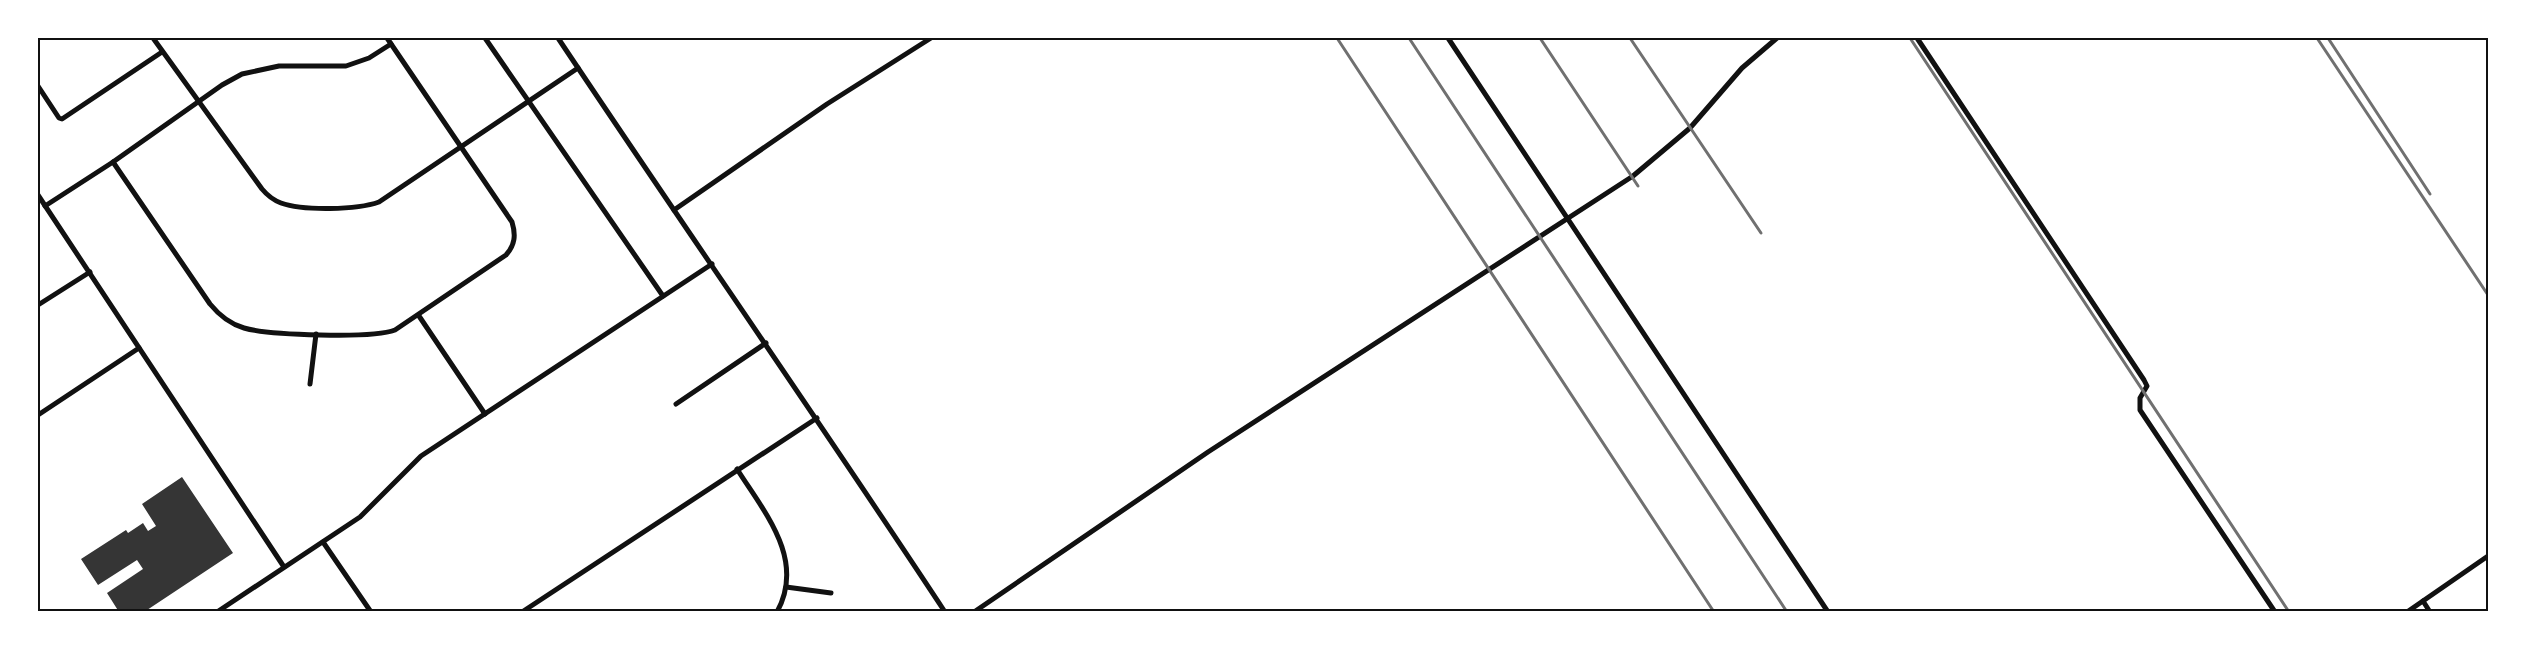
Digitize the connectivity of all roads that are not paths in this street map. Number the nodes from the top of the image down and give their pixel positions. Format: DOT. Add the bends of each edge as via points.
graph roads {
  1 [pos="153,38"];
  2 [pos="387,38"];
  3 [pos="485,38"];
  4 [pos="558,38"];
  5 [pos="931,38"];
  6 [pos="1448,38"];
  7 [pos="1777,38"];
  8 [pos="1917,38"];
  9 [pos="391,44"];
  10 [pos="162,52"];
  11 [pos="578,68"];
  12 [pos="38,86"];
  13 [pos="200,101"];
  14 [pos="527,101"];
  15 [pos="461,145"];
  16 [pos="113,162"];
  17 [pos="38,195"];
  18 [pos="45,206"];
  19 [pos="674,210"];
  20 [pos="1568,218"];
  21 [pos="712,264"];
  22 [pos="90,272"];
  23 [pos="663,296"];
  24 [pos="38,305"];
  25 [pos="419,316"];
  26 [pos="316,334"];
  27 [pos="766,343"];
  28 [pos="140,348"];
  29 [pos="310,384"];
  30 [pos="676,404"];
  31 [pos="38,414"];
  32 [pos="485,414"];
  33 [pos="818,418"];
  34 [pos="737,469"];
  35 [pos="323,542"];
  36 [pos="2488,556"];
  37 [pos="284,567"];
  38 [pos="786,587"];
  39 [pos="831,593"];
  40 [pos="2423,601"];
  41 [pos="217,612"];
  42 [pos="371,612"];
  43 [pos="522,612"];
  44 [pos="776,612"];
  45 [pos="946,612"];
  46 [pos="974,612"];
  47 [pos="1828,612"];
  48 [pos="2275,612"];
  49 [pos="2407,612"];
  50 [pos="2430,612"];
  1 -- 10 [label="street"];
  2 -- 9 [label="street"];
  3 -- 14 [label="street"];
  4 -- 11 [label="street"];
  5 -- 19 [label="street" via="827,104"];
  6 -- 20 [label="street"];
  7 -- 20 [label="street" via="1742,68 1690,128 1660,155"];
  8 -- 48 [label="street" via="2144,380 2147,386 2140,398 2140,410"];
  9 -- 13 [label="street" via="369,58 346,66 279,66 252,70 232,79"];
  9 -- 15 [label="street"];
  10 -- 12 [label="street" via="62,119"];
  10 -- 13 [label="street"];
  11 -- 14 [label="street"];
  11 -- 19 [label="street"];
  13 -- 15 [label="street" via="262,189 273,200 292,206 352,209 367,206 388,196"];
  13 -- 16 [label="street"];
  14 -- 15 [label="street"];
  14 -- 23 [label="street"];
  15 -- 25 [label="street" via="512,222 514,244 506,255"];
  16 -- 18 [label="street"];
  16 -- 26 [label="street" via="222,317 245,328"];
  17 -- 18 [label="street"];
  18 -- 22 [label="street"];
  19 -- 21 [label="street"];
  20 -- 46 [label="street" via="1208,452"];
  20 -- 47 [label="street"];
  21 -- 23 [label="street"];
  21 -- 27 [label="street"];
  22 -- 24 [label="street"];
  22 -- 28 [label="street"];
  23 -- 32 [label="street"];
  25 -- 26 [label="street" via="386,333"];
  25 -- 32 [label="street"];
  26 -- 29 [label="street"];
  27 -- 30 [label="street"];
  27 -- 33 [label="street"];
  28 -- 31 [label="street"];
  28 -- 37 [label="street"];
  32 -- 35 [label="street" via="416,460 371,507"];
  33 -- 34 [label="street"];
  33 -- 45 [label="street"];
  34 -- 38 [label="street" via="778,534 785,556"];
  34 -- 43 [label="street"];
  35 -- 37 [label="street"];
  35 -- 42 [label="street"];
  36 -- 40 [label="street"];
  37 -- 41 [label="street"];
  38 -- 39 [label="street"];
  38 -- 44 [label="street"];
  40 -- 49 [label="street"];
  40 -- 50 [label="street"];
}
